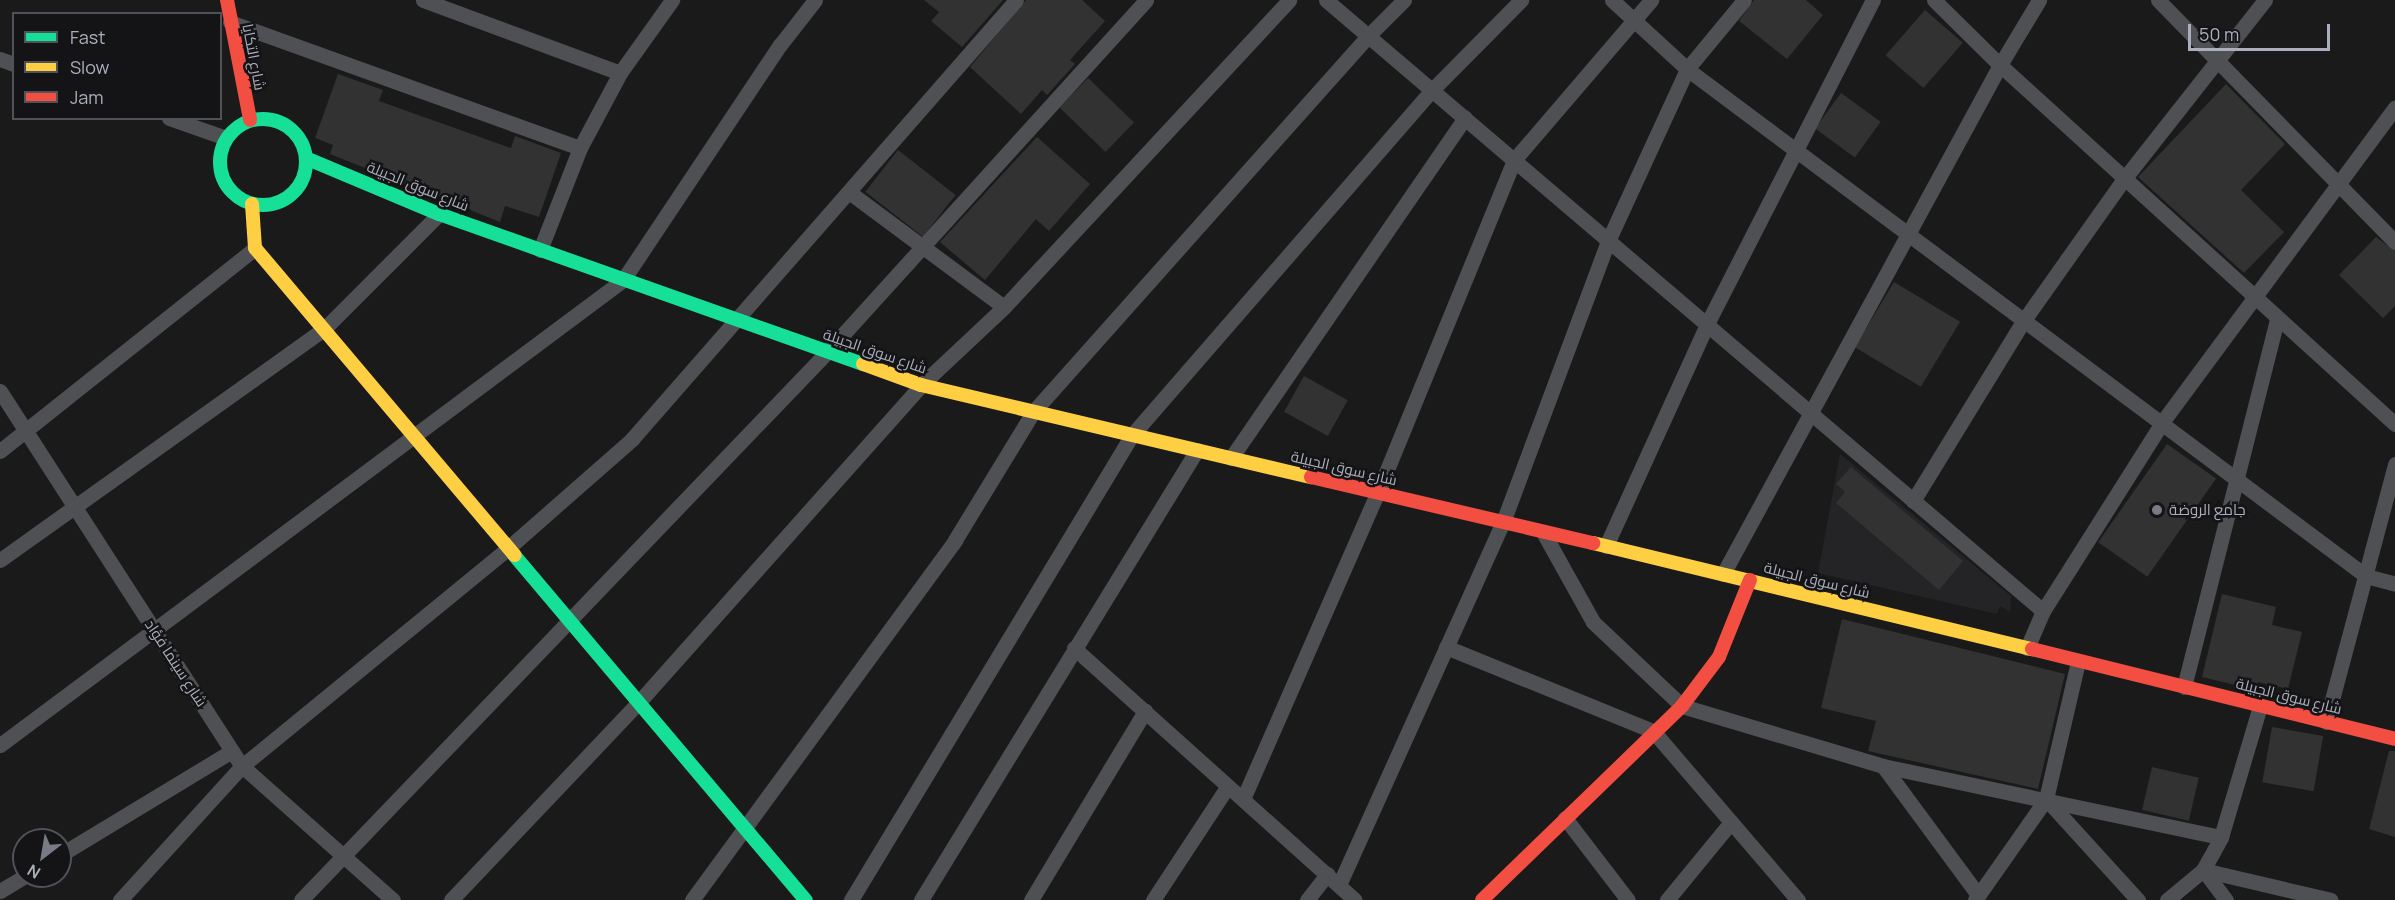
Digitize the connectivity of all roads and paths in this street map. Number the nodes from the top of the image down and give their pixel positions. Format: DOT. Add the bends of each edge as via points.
graph roads {
  1 [pos="227,0"];
  2 [pos="423,0"];
  3 [pos="672,0"];
  4 [pos="815,0"];
  5 [pos="1016,0"];
  6 [pos="1146,0"];
  7 [pos="1289,0"];
  8 [pos="1326,0"];
  9 [pos="1404,0"];
  10 [pos="1521,0"];
  11 [pos="1612,0"];
  12 [pos="1651,0"];
  13 [pos="1744,0"];
  14 [pos="1872,0"];
  15 [pos="1934,0"];
  16 [pos="2039,0"];
  17 [pos="2158,0"];
  18 [pos="2265,0"];
  19 [pos="1634,20"];
  20 [pos="230,22"];
  21 [pos="1368,36"];
  22 [pos="2218,64"];
  23 [pos="2000,65"];
  24 [pos="1687,69"];
  25 [pos="620,73"];
  26 [pos="1432,90"];
  27 [pos="2395,107"];
  28 [pos="1465,118"];
  29 [pos="175,120"];
  30 [pos="250,120"];
  31 [pos="226,138"];
  32 [pos="580,148"];
  33 [pos="1797,150"];
  34 [pos="308,159"];
  35 [pos="1514,160"];
  36 [pos="2124,179"];
  37 [pos="2338,188"];
  38 [pos="849,192"];
  39 [pos="252,204"];
  40 [pos="439,214"];
  41 [pos="1909,234"];
  42 [pos="1608,241"];
  43 [pos="2395,242"];
  44 [pos="922,247"];
  45 [pos="255,248"];
  46 [pos="540,250"];
  47 [pos="623,280"];
  48 [pos="2255,299"];
  49 [pos="1004,307"];
  50 [pos="2277,318"];
  51 [pos="738,320"];
  52 [pos="2024,320"];
  53 [pos="1708,322"];
  54 [pos="323,330"];
  55 [pos="827,352"];
  56 [pos="921,385"];
  57 [pos="0,391"];
  58 [pos="1033,412"];
  59 [pos="1809,413"];
  60 [pos="2163,421"];
  61 [pos="2395,424"];
  62 [pos="27,431"];
  63 [pos="1132,435"];
  64 [pos="412,438"];
  65 [pos="1197,450"];
  66 [pos="0,451"];
  67 [pos="1231,458"];
  68 [pos="2395,465"];
  69 [pos="2236,475"];
  70 [pos="1378,493"];
  71 [pos="1913,501"];
  72 [pos="75,507"];
  73 [pos="1503,522"];
  74 [pos="1543,532"];
  75 [pos="1606,546"];
  76 [pos="507,549"];
  77 [pos="0,560"];
  78 [pos="1723,574"];
  79 [pos="2366,576"];
  80 [pos="1750,580"];
  81 [pos="2395,584"];
  82 [pos="2043,611"];
  83 [pos="569,622"];
  84 [pos="154,630"];
  85 [pos="1446,647"];
  86 [pos="1074,648"];
  87 [pos="2027,648"];
  88 [pos="2078,661"];
  89 [pos="2184,687"];
  90 [pos="638,703"];
  91 [pos="1682,706"];
  92 [pos="2260,706"];
  93 [pos="1145,711"];
  94 [pos="2325,722"];
  95 [pos="1653,731"];
  96 [pos="2395,739"];
  97 [pos="0,745"];
  98 [pos="232,751"];
  99 [pos="242,766"];
  100 [pos="1883,766"];
  101 [pos="1228,786"];
  102 [pos="1243,799"];
  103 [pos="2046,799"];
  104 [pos="1565,818"];
  105 [pos="1731,822"];
  106 [pos="746,828"];
  107 [pos="2222,837"];
  108 [pos="72,848"];
  109 [pos="344,856"];
  110 [pos="2203,870"];
  111 [pos="1327,874"];
  112 [pos="1339,885"];
  113 [pos="1976,898"];
  114 [pos="120,900"];
  115 [pos="301,900"];
  116 [pos="393,900"];
  117 [pos="451,900"];
  118 [pos="692,900"];
  119 [pos="806,900"];
  120 [pos="851,900"];
  121 [pos="921,900"];
  122 [pos="1031,900"];
  123 [pos="1153,900"];
  124 [pos="1307,900"];
  125 [pos="1355,900"];
  126 [pos="1482,900"];
  127 [pos="1628,900"];
  128 [pos="1667,900"];
  129 [pos="1798,900"];
  130 [pos="2138,900"];
  131 [pos="2167,900"];
  132 [pos="2226,900"];
  133 [pos="2331,900"];
  1 -- 20 [label="street, شارع التكايا"];
  2 -- 25 [label="street"];
  3 -- 25 [label="street"];
  4 -- 47 [label="street" via="780,45"];
  5 -- 38 [label="street"];
  6 -- 44 [label="street"];
  7 -- 49 [label="street"];
  8 -- 21 [label="street"];
  9 -- 21 [label="street"];
  10 -- 26 [label="street"];
  11 -- 19 [label="street"];
  12 -- 19 [label="street"];
  13 -- 24 [label="street"];
  14 -- 33 [label="street"];
  15 -- 23 [label="street"];
  16 -- 23 [label="street"];
  17 -- 22 [label="street"];
  18 -- 22 [label="street"];
  19 -- 24 [label="street"];
  19 -- 35 [label="street"];
  20 -- 30 [label="street, شارع التكايا"];
  20 -- 32 [label="street"];
  21 -- 26 [label="street"];
  21 -- 58 [label="street"];
  22 -- 36 [label="street"];
  22 -- 37 [label="street"];
  23 -- 36 [label="street"];
  23 -- 41 [label="street"];
  24 -- 33 [label="street"];
  24 -- 42 [label="street"];
  25 -- 32 [label="street"];
  26 -- 28 [label="street"];
  26 -- 63 [label="street"];
  27 -- 37 [label="street"];
  28 -- 35 [label="street"];
  28 -- 67 [label="street"];
  29 -- 31 [label="street"];
  30 -- 31 [label="street"];
  30 -- 34 [label="street" via="278,121 291,128"];
  31 -- 39 [label="street" via="220,169 225,183 238,197"];
  32 -- 46 [label="street"];
  33 -- 41 [label="street"];
  33 -- 53 [label="street"];
  34 -- 39 [label="street" via="303,179 288,197 274,204"];
  34 -- 40 [label="street, شارع سوق الجبيلة"];
  35 -- 42 [label="street"];
  35 -- 70 [label="street"];
  36 -- 48 [label="street"];
  36 -- 52 [label="street"];
  37 -- 43 [label="street"];
  37 -- 48 [label="street"];
  38 -- 44 [label="street"];
  38 -- 51 [label="street"];
  39 -- 45 [label="street"];
  40 -- 46 [label="street, شارع سوق الجبيلة"];
  40 -- 54 [label="street"];
  41 -- 52 [label="street"];
  41 -- 59 [label="street"];
  42 -- 53 [label="street"];
  42 -- 73 [label="street"];
  44 -- 49 [label="street"];
  44 -- 55 [label="street"];
  45 -- 54 [label="street"];
  45 -- 62 [label="street"];
  46 -- 47 [label="street, شارع سوق الجبيلة"];
  47 -- 51 [label="street, شارع سوق الجبيلة"];
  47 -- 64 [label="street"];
  48 -- 50 [label="street"];
  48 -- 60 [label="street"];
  49 -- 56 [label="street"];
  50 -- 61 [label="street"];
  50 -- 69 [label="street"];
  51 -- 55 [label="street, شارع سوق الجبيلة"];
  51 -- 76 [label="street" via="632,439"];
  52 -- 60 [label="street"];
  52 -- 71 [label="street"];
  53 -- 59 [label="street"];
  53 -- 75 [label="street"];
  54 -- 64 [label="street"];
  54 -- 72 [label="street"];
  55 -- 56 [label="street, شارع سوق الجبيلة"];
  55 -- 83 [label="street"];
  56 -- 58 [label="street, شارع سوق الجبيلة"];
  56 -- 90 [label="street"];
  57 -- 62 [label="street, شارع سينما فؤاد"];
  58 -- 63 [label="street, شارع سوق الجبيلة"];
  58 -- 106 [label="street" via="955,540"];
  59 -- 71 [label="street"];
  59 -- 78 [label="street"];
  60 -- 69 [label="street"];
  60 -- 82 [label="street"];
  62 -- 66 [label="street"];
  62 -- 72 [label="street, شارع سينما فؤاد"];
  63 -- 65 [label="street, شارع سوق الجبيلة"];
  63 -- 120 [label="street"];
  64 -- 76 [label="street"];
  64 -- 84 [label="street"];
  65 -- 67 [label="street, شارع سوق الجبيلة"];
  65 -- 86 [label="street"];
  67 -- 70 [label="street, شارع سوق الجبيلة"];
  68 -- 79 [label="street"];
  69 -- 79 [label="street"];
  69 -- 89 [label="street"];
  70 -- 73 [label="street, شارع سوق الجبيلة"];
  70 -- 102 [label="street"];
  71 -- 82 [label="street"];
  72 -- 77 [label="street"];
  72 -- 84 [label="street, شارع سينما فؤاد"];
  73 -- 74 [label="street, شارع سوق الجبيلة"];
  73 -- 85 [label="street"];
  74 -- 75 [label="street, شارع سوق الجبيلة"];
  74 -- 91 [label="street" via="1593,622"];
  75 -- 78 [label="street, شارع سوق الجبيلة"];
  76 -- 83 [label="street"];
  76 -- 99 [label="street"];
  78 -- 80 [label="street, شارع سوق الجبيلة"];
  79 -- 81 [label="street"];
  79 -- 94 [label="street"];
  80 -- 87 [label="street, شارع سوق الجبيلة"];
  80 -- 91 [label="street" via="1719,657"];
  82 -- 87 [label="street"];
  83 -- 90 [label="street"];
  83 -- 109 [label="street"];
  84 -- 97 [label="street"];
  84 -- 98 [label="street, شارع سينما فؤاد"];
  85 -- 95 [label="street"];
  85 -- 112 [label="street"];
  86 -- 93 [label="street"];
  86 -- 121 [label="street"];
  87 -- 88 [label="street, شارع سوق الجبيلة"];
  88 -- 89 [label="street, شارع سوق الجبيلة"];
  88 -- 103 [label="street"];
  89 -- 92 [label="street, شارع سوق الجبيلة"];
  90 -- 106 [label="street"];
  90 -- 117 [label="street"];
  91 -- 95 [label="street"];
  91 -- 100 [label="street"];
  92 -- 94 [label="street, شارع سوق الجبيلة"];
  92 -- 107 [label="street"];
  93 -- 101 [label="street"];
  93 -- 122 [label="street"];
  94 -- 96 [label="street, شارع سوق الجبيلة"];
  95 -- 104 [label="street"];
  95 -- 105 [label="street"];
  98 -- 99 [label="street, شارع سينما فؤاد"];
  98 -- 108 [label="street"];
  99 -- 109 [label="street, شارع سينما فؤاد"];
  99 -- 114 [label="street"];
  100 -- 103 [label="street"];
  100 -- 113 [label="street"];
  101 -- 102 [label="street"];
  101 -- 123 [label="street"];
  102 -- 111 [label="street"];
  103 -- 107 [label="street"];
  103 -- 113 [label="street"];
  103 -- 130 [label="street"];
  104 -- 126 [label="street"];
  104 -- 127 [label="street"];
  105 -- 128 [label="street"];
  105 -- 129 [label="street"];
  106 -- 118 [label="street"];
  106 -- 119 [label="street"];
  107 -- 110 [label="street"];
  109 -- 115 [label="street"];
  109 -- 116 [label="street, شارع سينما فؤاد"];
  110 -- 131 [label="street"];
  110 -- 132 [label="street"];
  110 -- 133 [label="street"];
  111 -- 112 [label="street"];
  111 -- 124 [label="street"];
  112 -- 125 [label="street"];
}
